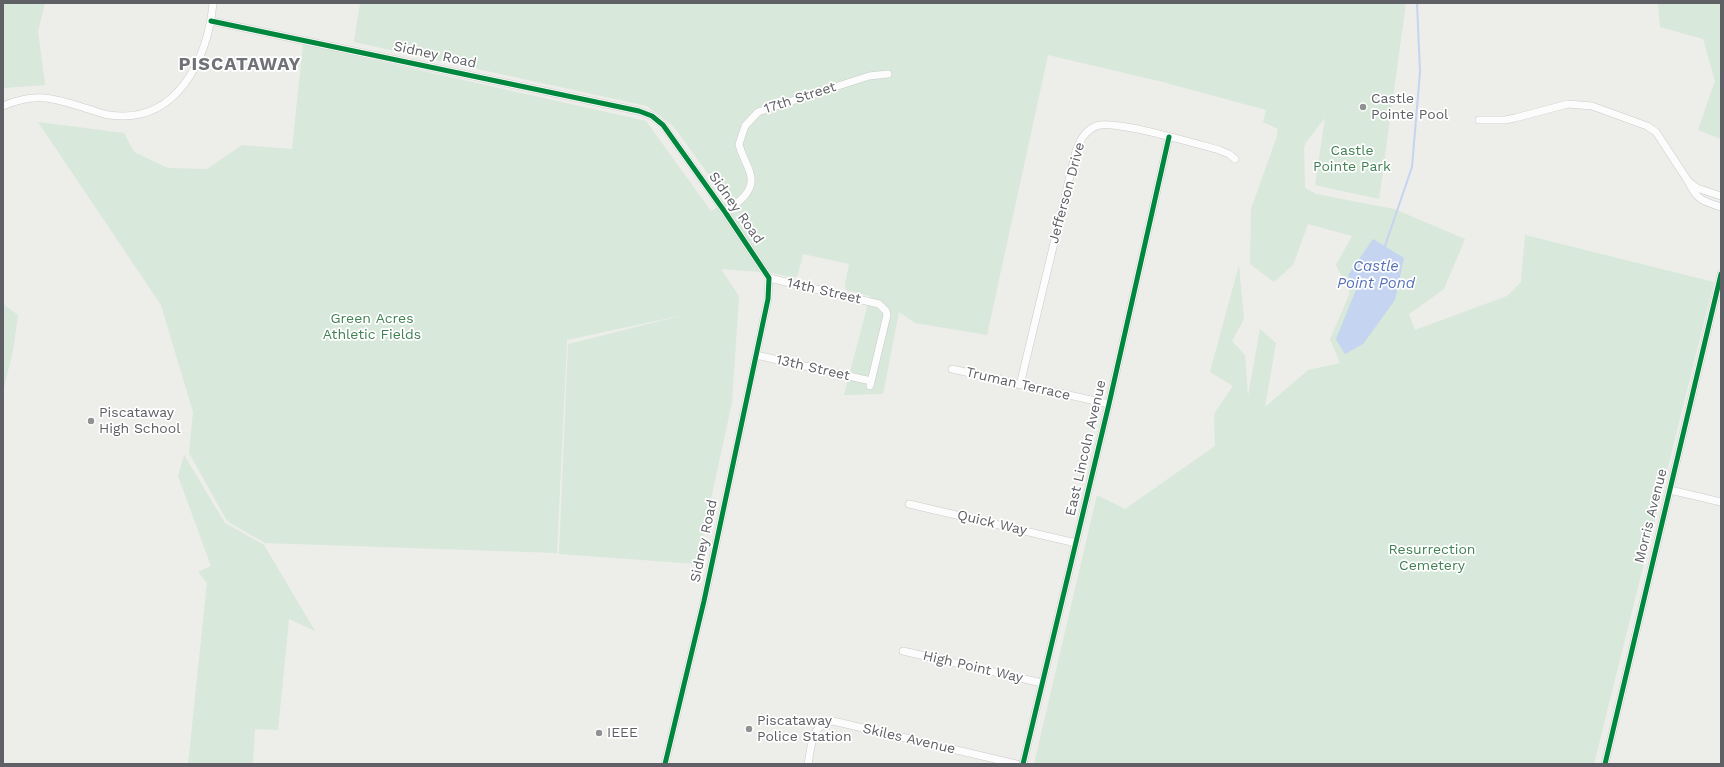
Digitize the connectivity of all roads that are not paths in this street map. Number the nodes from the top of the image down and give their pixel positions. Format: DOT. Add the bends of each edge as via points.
graph roads {
  1 [pos="213,3"];
  2 [pos="211,21"];
  3 [pos="888,74"];
  4 [pos="3,106"];
  5 [pos="1479,120"];
  6 [pos="1170,137"];
  7 [pos="1235,160"];
  8 [pos="1688,181"];
  9 [pos="1721,196"];
  10 [pos="1721,207"];
  11 [pos="725,212"];
  12 [pos="1721,274"];
  13 [pos="769,278"];
  14 [pos="1720,283"];
  15 [pos="756,355"];
  16 [pos="952,369"];
  17 [pos="871,383"];
  18 [pos="1020,385"];
  19 [pos="1108,404"];
  20 [pos="1670,490"];
  21 [pos="1721,502"];
  22 [pos="909,504"];
  23 [pos="1076,543"];
  24 [pos="903,651"];
  25 [pos="1042,683"];
  26 [pos="666,764"];
  27 [pos="808,764"];
  28 [pos="1016,764"];
  29 [pos="1023,764"];
  30 [pos="1604,764"];
  1 -- 2 [label="street"];
  2 -- 4 [label="street" via="198,62 183,88 148,112 133,116 107,115 52,98 34,97"];
  2 -- 11 [label="street, Sidney Road" via="639,111 652,116 663,125"];
  3 -- 11 [label="street, 17th Street" via="869,76 758,112 745,126 739,144 750,173 750,187 741,200"];
  5 -- 8 [label="street" via="1515,118 1558,105 1592,106 1647,126 1656,132"];
  6 -- 7 [label="street, Jefferson Drive" via="1219,150"];
  6 -- 18 [label="street, Jefferson Drive" via="1119,125 1097,126 1083,135 1076,151"];
  6 -- 19 [label="street, East Lincoln Avenue"];
  8 -- 9 [label="street" via="1697,188"];
  8 -- 10 [label="street" via="1699,198"];
  11 -- 13 [label="street, Sidney Road"];
  12 -- 14 [label="street, Morris Avenue"];
  13 -- 15 [label="street, Sidney Road" via="768,299"];
  13 -- 17 [label="street, 14th Street" via="879,304 886,311"];
  14 -- 20 [label="street, Morris Avenue"];
  15 -- 17 [label="street, 13th Street"];
  15 -- 26 [label="street, Sidney Road" via="704,601"];
  16 -- 18 [label="street, Truman Terrace"];
  18 -- 19 [label="street, Truman Terrace"];
  19 -- 23 [label="street, East Lincoln Avenue"];
  20 -- 21 [label="street"];
  20 -- 30 [label="street, Morris Avenue"];
  22 -- 23 [label="street, Quick Way"];
  23 -- 25 [label="street, East Lincoln Avenue"];
  24 -- 25 [label="street, High Point Way"];
  25 -- 29 [label="street, East Lincoln Avenue"];
  27 -- 28 [label="street, Skiles Avenue" via="819,726 833,722"];
}
